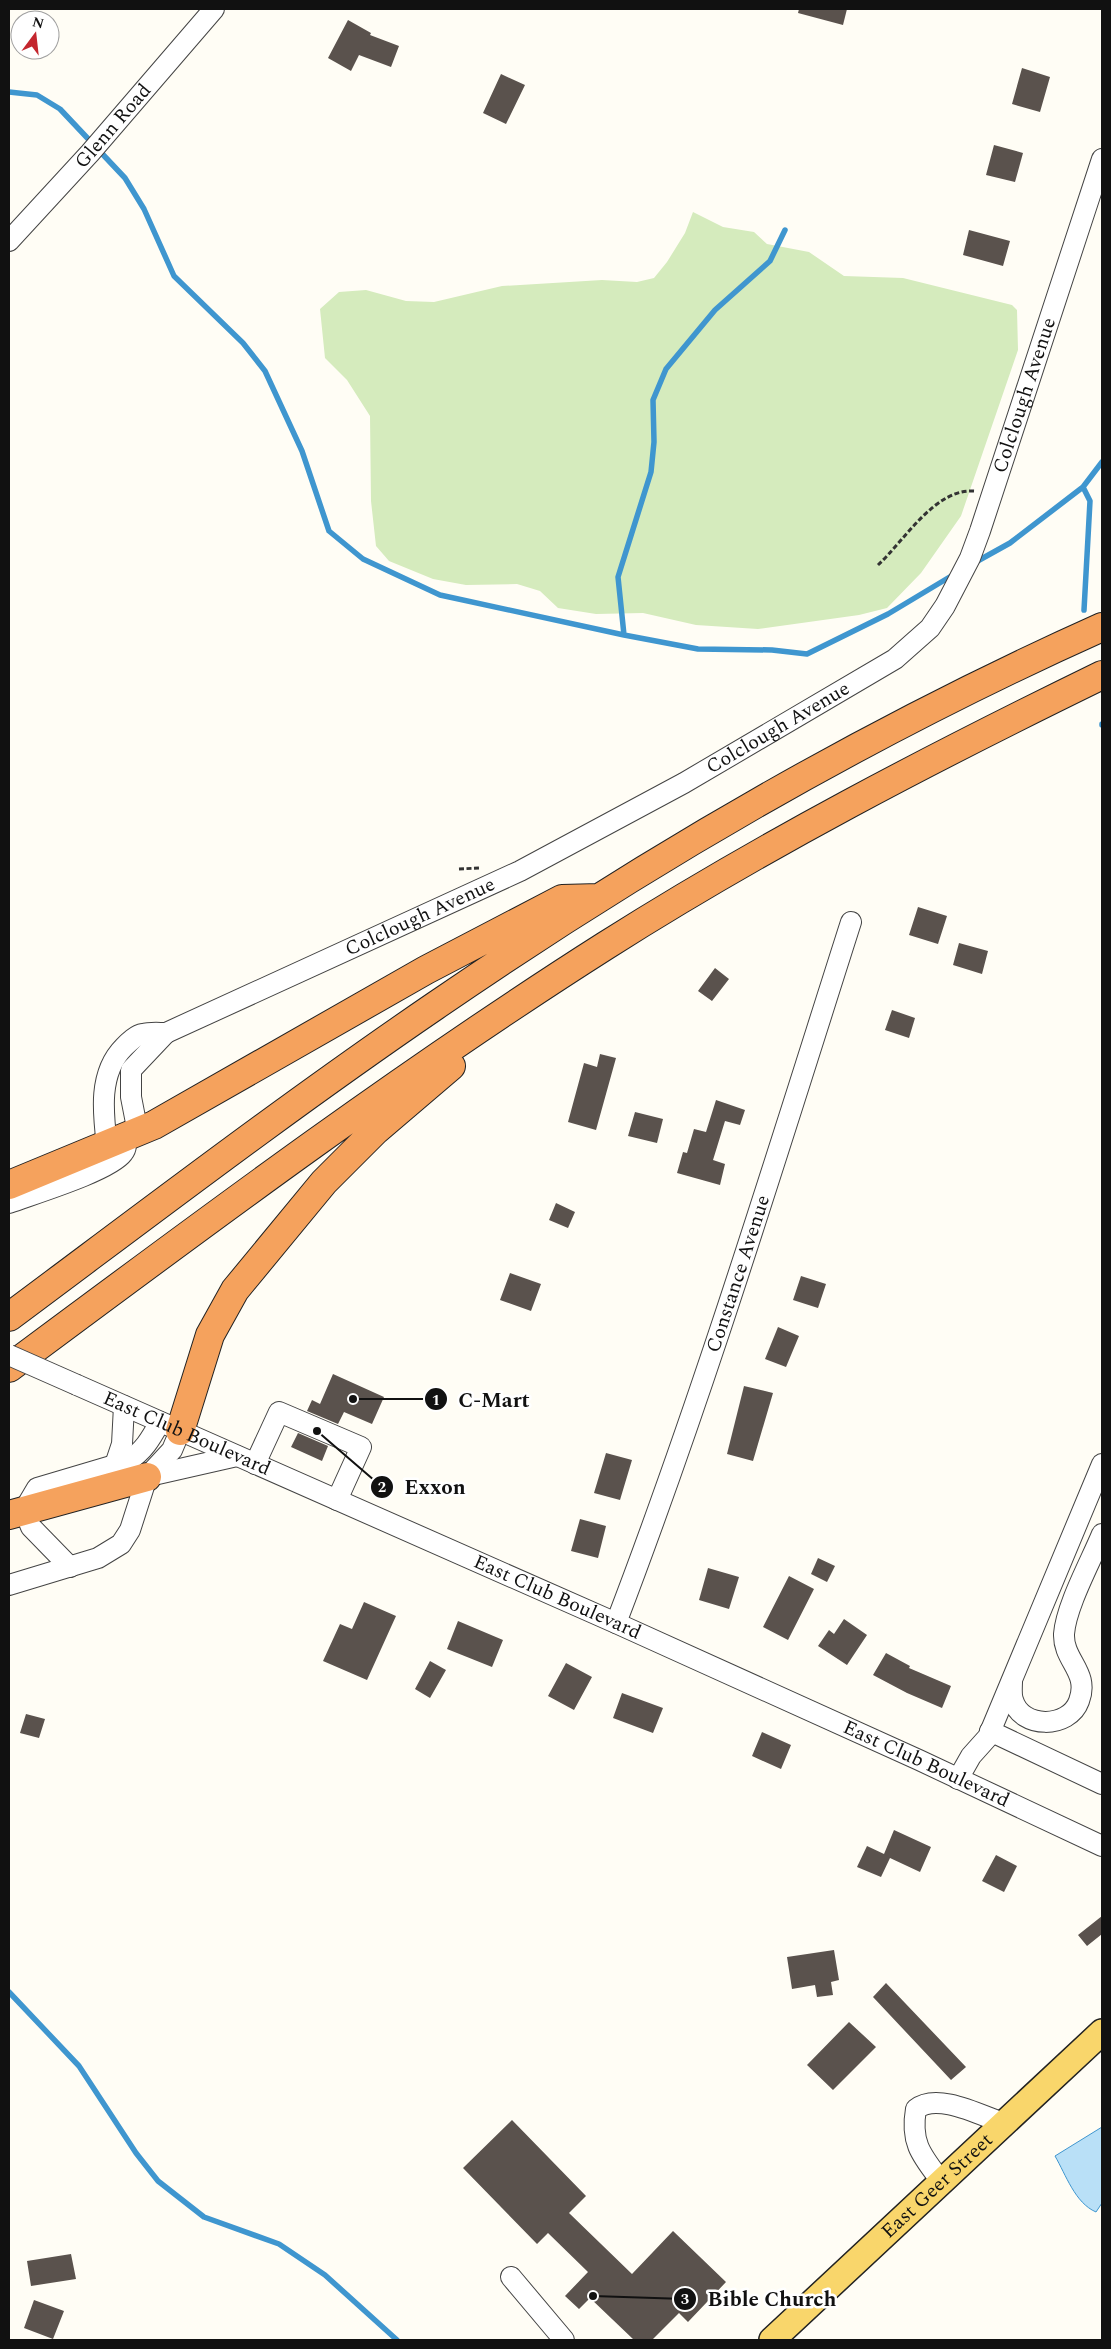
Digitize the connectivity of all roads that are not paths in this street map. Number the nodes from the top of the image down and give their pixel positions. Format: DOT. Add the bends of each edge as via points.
graph roads {
  1 [pos="214,9"];
  2 [pos="1102,159"];
  3 [pos="9,241"];
  4 [pos="1102,627"];
  5 [pos="1102,675"];
  6 [pos="601,898"];
  7 [pos="851,922"];
  8 [pos="526,998"];
  9 [pos="166,1033"];
  10 [pos="123,1139"];
  11 [pos="9,1185"];
  12 [pos="9,1204"];
  13 [pos="9,1316"];
  14 [pos="9,1354"];
  15 [pos="9,1368"];
  16 [pos="124,1406"];
  17 [pos="170,1426"];
  18 [pos="246,1460"];
  19 [pos="1102,1464"];
  20 [pos="115,1465"];
  21 [pos="147,1477"];
  22 [pos="337,1500"];
  23 [pos="16,1513"];
  24 [pos="1102,1534"];
  25 [pos="70,1567"];
  26 [pos="9,1585"];
  27 [pos="616,1624"];
  28 [pos="1012,1679"];
  29 [pos="990,1731"];
  30 [pos="958,1779"];
  31 [pos="1102,1784"];
  32 [pos="1102,1846"];
  33 [pos="1099,2042"];
  34 [pos="1003,2123"];
  35 [pos="941,2182"];
  36 [pos="511,2277"];
  37 [pos="564,2340"];
  38 [pos="772,2340"];
  1 -- 3 [label="street, Glenn Road"];
  2 -- 9 [label="street, Colclough Avenue" via="970,558 946,606 930,628 895,658 684,783 520,871"];
  4 -- 6 [label="highway" via="894,729 708,833"];
  5 -- 8 [label="highway" via="916,768 785,839"];
  6 -- 10 [label="highway" via="562,899 426,970"];
  6 -- 13 [label="highway" via="364,1055"];
  7 -- 27 [label="street, Constance Avenue" via="709,1362"];
  8 -- 15 [label="highway" via="389,1090"];
  8 -- 17 [label="highway" via="347,1158 301,1208 235,1290 210,1335"];
  9 -- 10 [label="street, Colclough Avenue" via="131,1070 131,1097"];
  9 -- 10 [label="street, Colclough Avenue" via="137,1036 120,1050 110,1066 104,1102"];
  10 -- 11 [label="highway"];
  10 -- 12 [label="street" via="126,1146 123,1154 108,1166"];
  14 -- 16 [label="street, East Club Boulevard, bridge"];
  16 -- 17 [label="street, East Club Boulevard"];
  16 -- 20 [label="street" via="122,1444"];
  17 -- 18 [label="street, East Club Boulevard"];
  17 -- 20 [label="street" via="140,1453"];
  17 -- 21 [label="street" via="172,1450"];
  18 -- 21 [label="street"];
  18 -- 22 [label="street, East Club Boulevard"];
  18 -- 22 [label="street" via="279,1412 361,1447"];
  19 -- 28 [label="street"];
  20 -- 23 [label="street" via="37,1488"];
  21 -- 23 [label="highway"];
  21 -- 25 [label="street" via="130,1530 121,1544 98,1558"];
  22 -- 27 [label="street, East Club Boulevard"];
  23 -- 25 [label="street"];
  24 -- 28 [label="street" via="1067,1617 1064,1633 1067,1653 1082,1681 1079,1704 1057,1722 1028,1718 1013,1701"];
  25 -- 26 [label="street"];
  27 -- 30 [label="street, East Club Boulevard"];
  28 -- 29 [label="street"];
  29 -- 30 [label="street"];
  29 -- 31 [label="street"];
  30 -- 32 [label="street, East Club Boulevard"];
  33 -- 34 [label="main road, East Geer Street"];
  34 -- 35 [label="main road, East Geer Street"];
  34 -- 35 [label="street" via="950,2104 922,2104 916,2109 913,2125 918,2151"];
  35 -- 38 [label="main road, East Geer Street"];
  36 -- 37 [label="street"];
}
